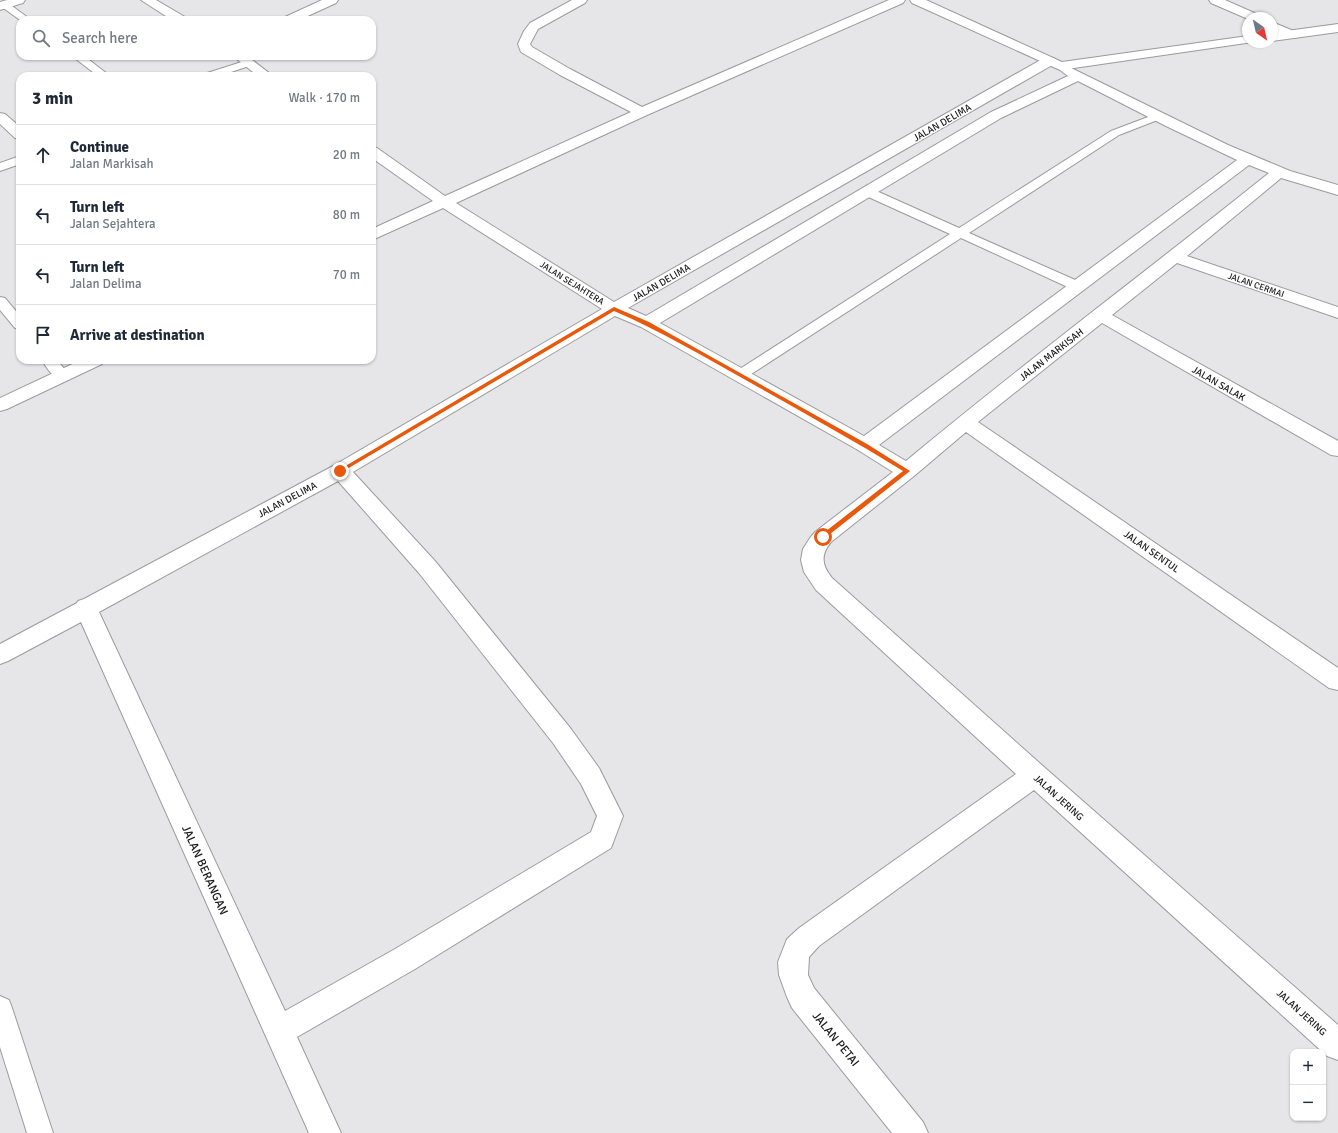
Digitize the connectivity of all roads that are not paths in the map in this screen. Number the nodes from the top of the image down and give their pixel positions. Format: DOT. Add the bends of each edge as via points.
graph roads {
  1 [pos="147,0"];
  2 [pos="332,0"];
  3 [pos="581,0"];
  4 [pos="899,0"];
  5 [pos="916,0"];
  6 [pos="1215,0"];
  7 [pos="11,2"];
  8 [pos="1242,12"];
  9 [pos="23,16"];
  10 [pos="173,16"];
  11 [pos="298,16"];
  12 [pos="1338,28"];
  13 [pos="1278,29"];
  14 [pos="1292,35"];
  15 [pos="1278,36"];
  16 [pos="1242,41"];
  17 [pos="83,60"];
  18 [pos="244,60"];
  19 [pos="1054,64"];
  20 [pos="99,72"];
  21 [pos="217,72"];
  22 [pos="260,72"];
  23 [pos="1079,76"];
  24 [pos="642,112"];
  25 [pos="0,117"];
  26 [pos="1156,117"];
  27 [pos="16,131"];
  28 [pos="376,154"];
  29 [pos="1247,159"];
  30 [pos="16,161"];
  31 [pos="0,167"];
  32 [pos="1279,172"];
  33 [pos="1338,190"];
  34 [pos="868,192"];
  35 [pos="444,202"];
  36 [pos="376,232"];
  37 [pos="959,234"];
  38 [pos="1175,257"];
  39 [pos="1077,286"];
  40 [pos="0,301"];
  41 [pos="614,309"];
  42 [pos="1338,313"];
  43 [pos="1100,315"];
  44 [pos="16,320"];
  45 [pos="647,323"];
  46 [pos="52,364"];
  47 [pos="88,364"];
  48 [pos="740,375"];
  49 [pos="62,376"];
  50 [pos="0,405"];
  51 [pos="965,422"];
  52 [pos="865,445"];
  53 [pos="1338,450"];
  54 [pos="340,471"];
  55 [pos="907,471"];
  56 [pos="823,537"];
  57 [pos="86,608"];
  58 [pos="0,655"];
  59 [pos="1338,681"];
  60 [pos="1035,776"];
  61 [pos="0,1008"];
  62 [pos="278,1031"];
  63 [pos="1338,1044"];
  64 [pos="40,1133"];
  65 [pos="325,1133"];
  66 [pos="912,1133"];
  1 -- 10 [label="street"];
  2 -- 11 [label="street"];
  3 -- 24 [label="street" via="534,26 524,44 526,49"];
  4 -- 24 [label="street"];
  5 -- 19 [label="street"];
  6 -- 8 [label="street"];
  7 -- 9 [label="lane"];
  12 -- 14 [label="street"];
  13 -- 14 [label="street"];
  14 -- 15 [label="street"];
  16 -- 19 [label="street"];
  17 -- 20 [label="lane"];
  18 -- 21 [label="lane"];
  18 -- 22 [label="street"];
  19 -- 23 [label="street"];
  19 -- 41 [label="street, JALAN DELIMA"];
  23 -- 26 [label="street"];
  23 -- 34 [label="street" via="1016,104"];
  24 -- 35 [label="street"];
  25 -- 27 [label="street"];
  26 -- 29 [label="street"];
  26 -- 37 [label="lane" via="1115,133"];
  28 -- 35 [label="street, JALAN SEJAHTERA"];
  29 -- 32 [label="street"];
  29 -- 39 [label="street"];
  30 -- 31 [label="lane"];
  32 -- 33 [label="street"];
  32 -- 38 [label="street, JALAN MARKISAH"];
  34 -- 37 [label="lane"];
  34 -- 45 [label="street"];
  35 -- 36 [label="street"];
  35 -- 41 [label="street, JALAN SEJAHTERA"];
  37 -- 39 [label="lane"];
  37 -- 48 [label="lane"];
  38 -- 42 [label="street, JALAN CERMAI"];
  38 -- 43 [label="street, JALAN MARKISAH"];
  39 -- 52 [label="street"];
  40 -- 44 [label="lane"];
  41 -- 45 [label="street, JALAN SEJAHTERA"];
  41 -- 54 [label="street, JALAN DELIMA"];
  43 -- 51 [label="street, JALAN MARKISAH"];
  43 -- 53 [label="street, JALAN SALAK"];
  45 -- 48 [label="street, JALAN SEJAHTERA"];
  46 -- 49 [label="lane"];
  47 -- 49 [label="street"];
  48 -- 52 [label="street, JALAN SEJAHTERA"];
  49 -- 50 [label="street"];
  51 -- 55 [label="street, JALAN MARKISAH"];
  51 -- 59 [label="street, JALAN SENTUL"];
  52 -- 55 [label="street, JALAN SEJAHTERA"];
  54 -- 57 [label="street, JALAN DELIMA"];
  54 -- 62 [label="street" via="427,567 562,736 590,776 610,816 601,840 596,844 405,959"];
  55 -- 56 [label="street, JALAN MARKISAH"];
  56 -- 60 [label="street, JALAN JERING" via="812,554 812,565 816,575"];
  57 -- 58 [label="street, JALAN DELIMA"];
  57 -- 62 [label="street, JALAN BERANGAN"];
  60 -- 63 [label="street, JALAN JERING"];
  60 -- 66 [label="street, JALAN PETAI" via="809,938 798,949 792,965 794,982 803,998"];
  61 -- 64 [label="lane"];
  62 -- 65 [label="street, JALAN BERANGAN"];
}
